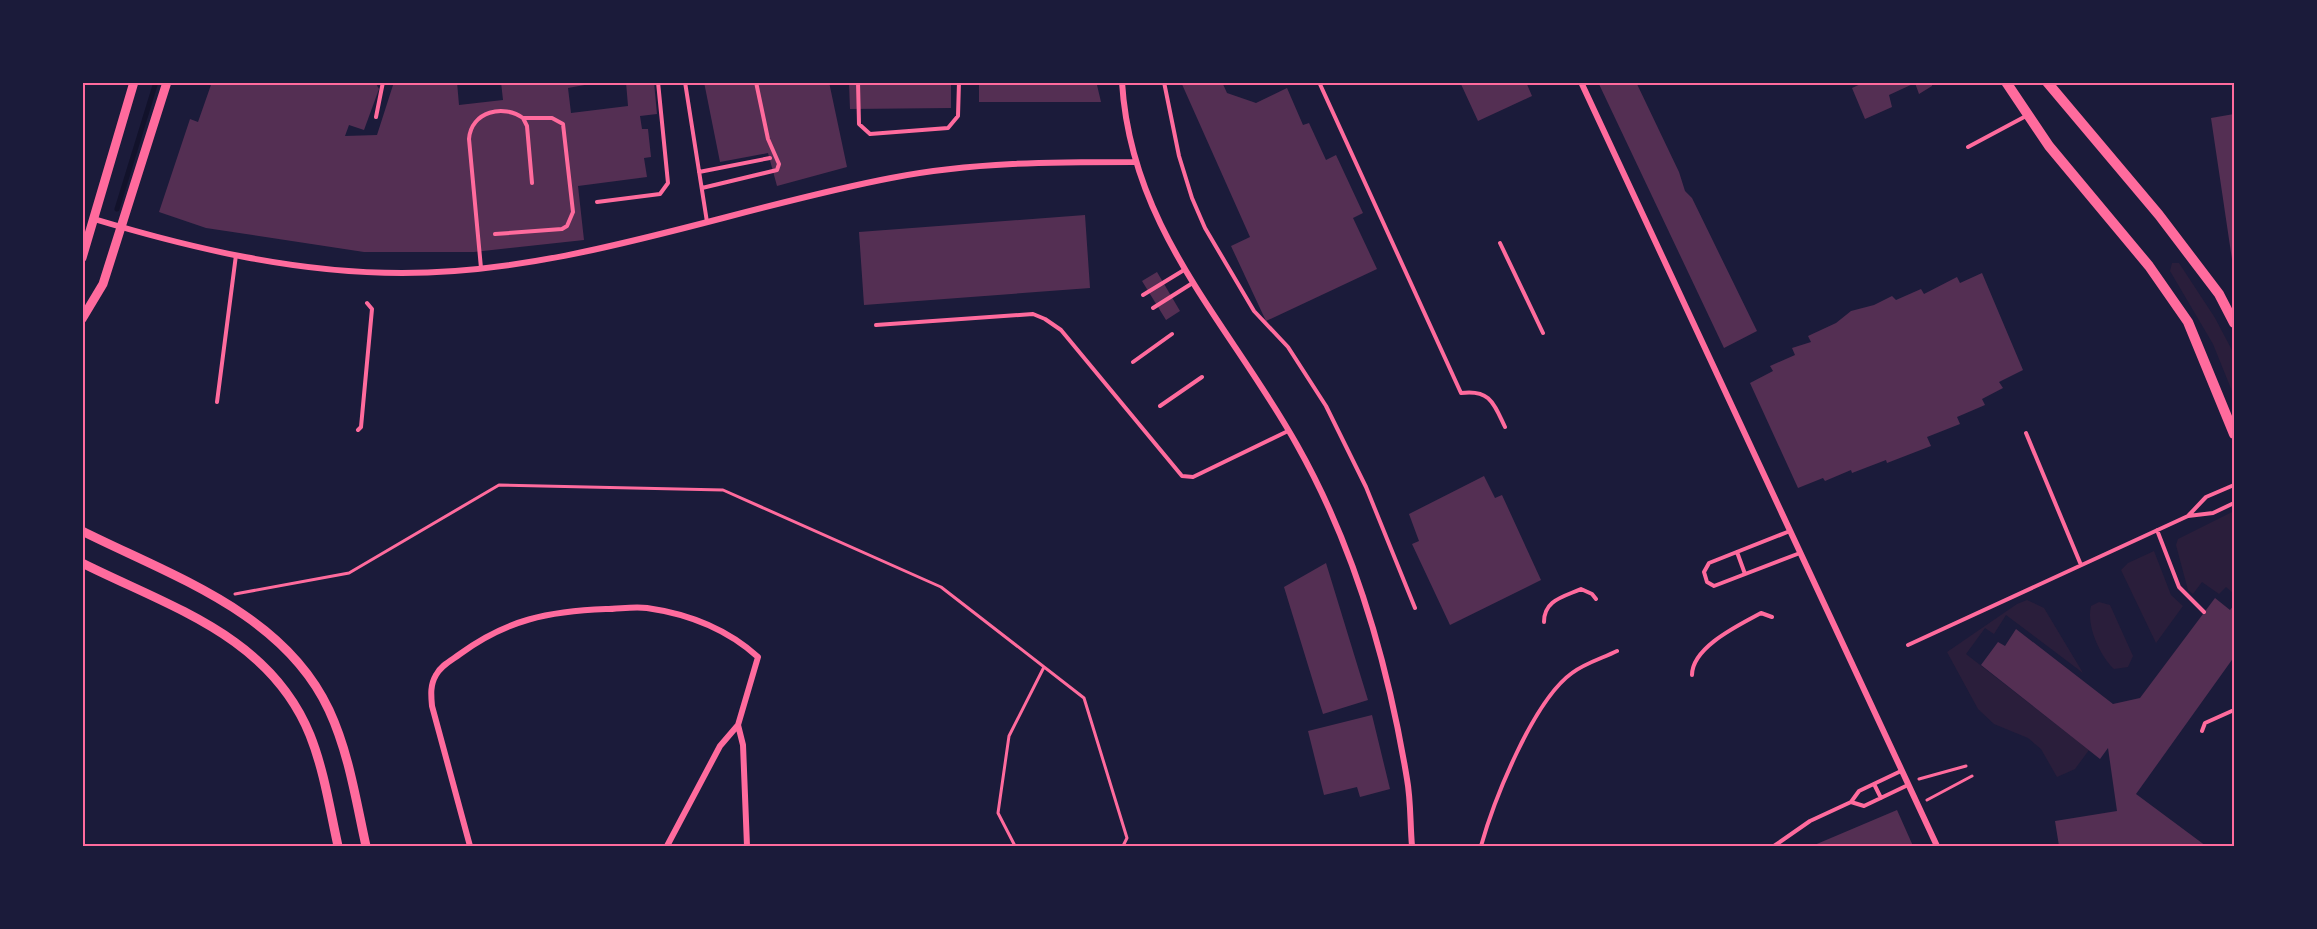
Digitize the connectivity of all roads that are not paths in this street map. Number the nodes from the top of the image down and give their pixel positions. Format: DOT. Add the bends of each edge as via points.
graph roads {
  1 [pos="134,82"];
  2 [pos="167,82"];
  3 [pos="383,82"];
  4 [pos="658,82"];
  5 [pos="685,82"];
  6 [pos="756,82"];
  7 [pos="858,82"];
  8 [pos="959,82"];
  9 [pos="1122,82"];
  10 [pos="1164,82"];
  11 [pos="1319,82"];
  12 [pos="1581,82"];
  13 [pos="2006,82"];
  14 [pos="2047,82"];
  15 [pos="2027,116"];
  16 [pos="376,117"];
  17 [pos="523,118"];
  18 [pos="1968,147"];
  19 [pos="770,158"];
  20 [pos="1134,162"];
  21 [pos="699,172"];
  22 [pos="532,183"];
  23 [pos="702,188"];
  24 [pos="597,202"];
  25 [pos="94,219"];
  26 [pos="707,222"];
  27 [pos="120,227"];
  28 [pos="495,234"];
  29 [pos="1500,243"];
  30 [pos="236,255"];
  31 [pos="82,258"];
  32 [pos="481,268"];
  33 [pos="1184,270"];
  34 [pos="1191,284"];
  35 [pos="1143,295"];
  36 [pos="367,303"];
  37 [pos="1153,308"];
  38 [pos="2232,311"];
  39 [pos="82,319"];
  40 [pos="2235,322"];
  41 [pos="876,325"];
  42 [pos="1544,333"];
  43 [pos="1172,334"];
  44 [pos="1133,362"];
  45 [pos="1202,377"];
  46 [pos="217,402"];
  47 [pos="1160,406"];
  48 [pos="1505,427"];
  49 [pos="358,430"];
  50 [pos="1289,431"];
  51 [pos="2026,433"];
  52 [pos="2235,434"];
  53 [pos="2235,485"];
  54 [pos="2235,503"];
  55 [pos="2188,516"];
  56 [pos="2157,530"];
  57 [pos="82,531"];
  58 [pos="1790,531"];
  59 [pos="1737,552"];
  60 [pos="1800,553"];
  61 [pos="82,563"];
  62 [pos="2081,566"];
  63 [pos="1745,574"];
  64 [pos="1596,599"];
  65 [pos="1415,608"];
  66 [pos="2204,612"];
  67 [pos="1772,617"];
  68 [pos="1544,622"];
  69 [pos="1908,645"];
  70 [pos="1617,651"];
  71 [pos="1692,675"];
  72 [pos="2235,710"];
  73 [pos="738,725"];
  74 [pos="2202,731"];
  75 [pos="1903,773"];
  76 [pos="1874,784"];
  77 [pos="1908,785"];
  78 [pos="1881,798"];
  79 [pos="1851,802"];
  80 [pos="338,846"];
  81 [pos="366,846"];
  82 [pos="470,846"];
  83 [pos="667,846"];
  84 [pos="747,846"];
  85 [pos="1412,846"];
  86 [pos="1481,846"];
  87 [pos="1773,846"];
  88 [pos="1937,846"];
  1 -- 25 [label="street"];
  2 -- 27 [label="street"];
  3 -- 16 [label="lane"];
  4 -- 24 [label="lane" via="668,183 665,189 660,194"];
  5 -- 21 [label="lane"];
  6 -- 23 [label="lane" via="768,139 779,164 774,173"];
  7 -- 8 [label="lane" via="860,124 870,134 948,128 958,116"];
  9 -- 20 [label="street"];
  10 -- 65 [label="lane" via="1179,156 1205,228 1254,311 1288,347 1326,406 1366,487"];
  11 -- 48 [label="lane" via="1461,393 1475,391 1490,400"];
  12 -- 58 [label="street"];
  13 -- 15 [label="main road"];
  14 -- 38 [label="main road" via="2159,215"];
  15 -- 18 [label="lane"];
  15 -- 52 [label="main road" via="2149,266 2188,322"];
  17 -- 22 [label="lane"];
  17 -- 28 [label="lane" via="552,118 563,124 573,212 562,228"];
  17 -- 32 [label="lane" via="511,112 484,114 470,127"];
  19 -- 21 [label="lane"];
  20 -- 26 [label="street" via="1016,162 951,168 890,178"];
  20 -- 33 [label="street" via="1160,226"];
  21 -- 23 [label="lane"];
  23 -- 26 [label="lane"];
  25 -- 27 [label="street"];
  25 -- 31 [label="street"];
  26 -- 32 [label="street" via="565,257"];
  27 -- 30 [label="street"];
  27 -- 39 [label="street" via="103,284"];
  29 -- 42 [label="lane"];
  30 -- 32 [label="street" via="325,268 402,273"];
  30 -- 46 [label="lane"];
  33 -- 34 [label="street"];
  33 -- 35 [label="lane"];
  34 -- 37 [label="lane"];
  34 -- 50 [label="street" via="1245,359"];
  36 -- 49 [label="lane" via="372,309"];
  38 -- 40 [label="main road"];
  41 -- 50 [label="lane" via="1033,314 1045,319 1061,330 1182,476 1193,477"];
  43 -- 44 [label="lane"];
  45 -- 47 [label="lane"];
  50 -- 85 [label="street" via="1328,503 1356,575 1387,684 1408,781"];
  51 -- 62 [label="lane"];
  53 -- 55 [label="lane" via="2206,497"];
  54 -- 55 [label="lane" via="2213,513"];
  55 -- 56 [label="lane"];
  56 -- 62 [label="lane"];
  56 -- 66 [label="lane" via="2179,587"];
  57 -- 81 [label="street" via="262,625 310,676 340,738"];
  58 -- 59 [label="lane"];
  58 -- 60 [label="street"];
  59 -- 63 [label="lane"];
  59 -- 63 [label="lane" via="1709,562 1704,573 1707,582 1714,586"];
  60 -- 63 [label="lane"];
  60 -- 75 [label="street"];
  61 -- 80 [label="street" via="236,641 276,677 310,736"];
  62 -- 69 [label="lane"];
  64 -- 68 [label="lane" via="1581,589 1548,604"];
  67 -- 71 [label="lane" via="1761,613 1729,630 1698,656"];
  70 -- 86 [label="lane" via="1571,673 1538,712 1491,809"];
  72 -- 74 [label="lane" via="2205,723"];
  73 -- 82 [label="street" via="758,657 737,638 707,624 645,608 589,610 521,620 485,635 444,665 430,690"];
  73 -- 83 [label="street" via="720,746"];
  73 -- 84 [label="street" via="743,745"];
  75 -- 76 [label="lane"];
  75 -- 77 [label="street"];
  76 -- 78 [label="lane"];
  76 -- 79 [label="lane" via="1859,791"];
  77 -- 78 [label="lane"];
  77 -- 88 [label="street"];
  78 -- 79 [label="lane" via="1864,806"];
  79 -- 87 [label="lane" via="1810,821"];
}
